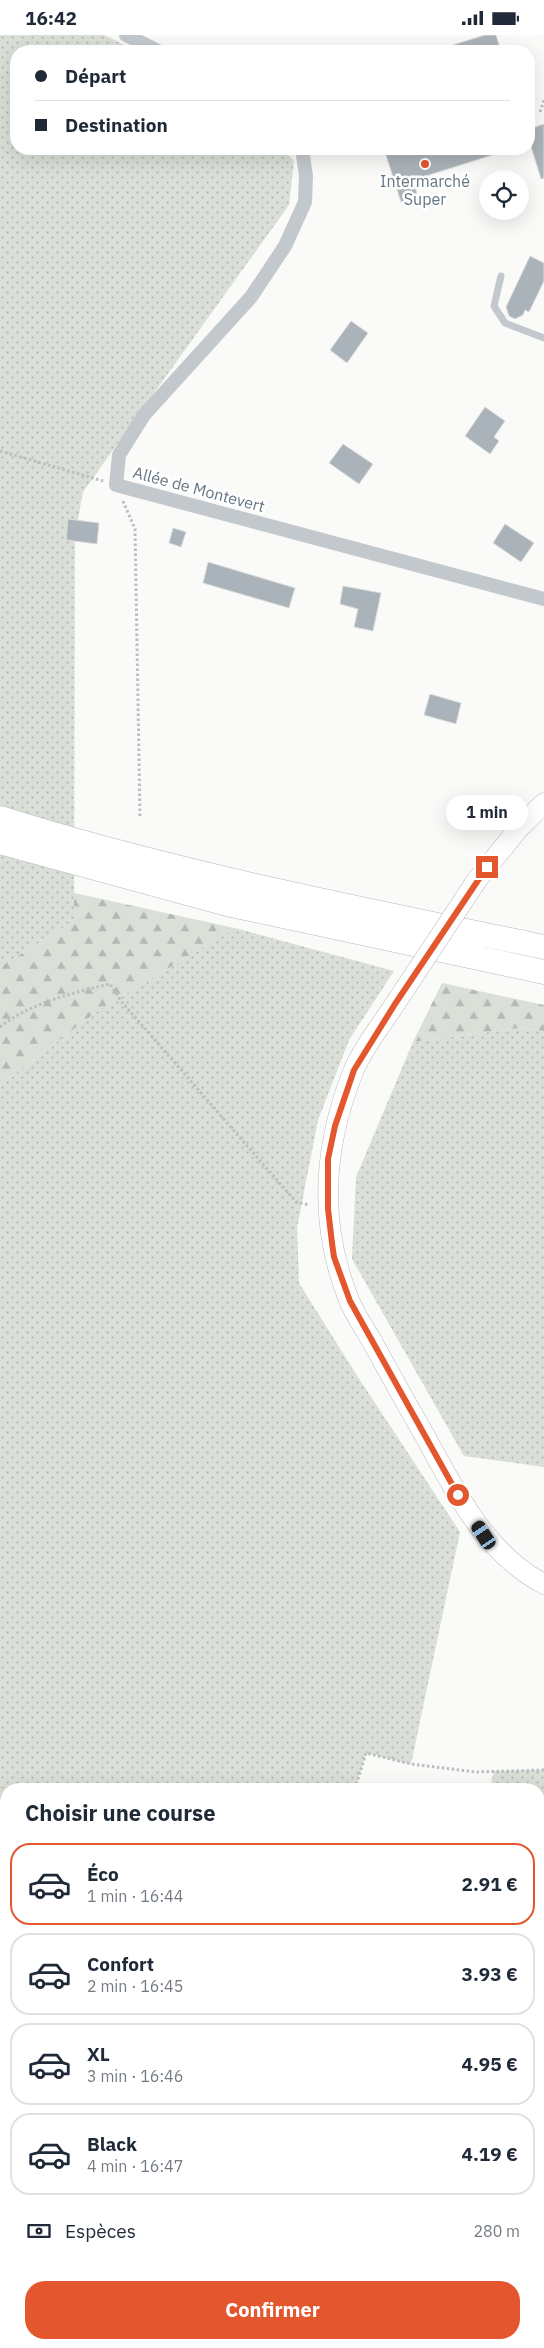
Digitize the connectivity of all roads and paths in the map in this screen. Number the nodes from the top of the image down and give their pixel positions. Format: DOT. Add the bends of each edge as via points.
graph roads {
  1 [pos="126,35"];
  2 [pos="146,45"];
  3 [pos="544,100"];
  4 [pos="540,112"];
  5 [pos="303,155"];
  6 [pos="501,276"];
  7 [pos="544,338"];
  8 [pos="0,451"];
  9 [pos="116,485"];
  10 [pos="544,599"];
  11 [pos="544,803"];
  12 [pos="0,817"];
  13 [pos="140,817"];
  14 [pos="0,842"];
  15 [pos="271,889"];
  16 [pos="544,931"];
  17 [pos="544,947"];
  18 [pos="502,963"];
  19 [pos="544,972"];
  20 [pos="544,984"];
  21 [pos="0,1027"];
  22 [pos="328,1209"];
  23 [pos="544,1584"];
  24 [pos="544,1770"];
  25 [pos="357,1783"];
  1 -- 2 [label="street"];
  3 -- 4 [label="path"];
  5 -- 9 [label="street, Allée de Montevert" via="306,176 304,202 285,246 251,297 144,415 119,455"];
  6 -- 7 [label="lane" via="494,306 505,323"];
  8 -- 9 [label="path"];
  9 -- 10 [label="street, Allée de Montevert"];
  9 -- 13 [label="path" via="135,529"];
  11 -- 22 [label="main road, bridge" via="477,880 354,1070 328,1159"];
  12 -- 15 [label="highway" via="172,866"];
  14 -- 18 [label="highway" via="227,904"];
  15 -- 16 [label="highway" via="373,897"];
  15 -- 17 [label="highway"];
  18 -- 19 [label="highway"];
  18 -- 20 [label="highway"];
  21 -- 22 [label="path" via="14,1016 72,994 110,984 121,1001 296,1202"];
  22 -- 23 [label="main road" via="334,1257 350,1301 458,1495 484,1535 510,1561"];
  24 -- 25 [label="path" via="476,1772 411,1764 366,1753"];
}
